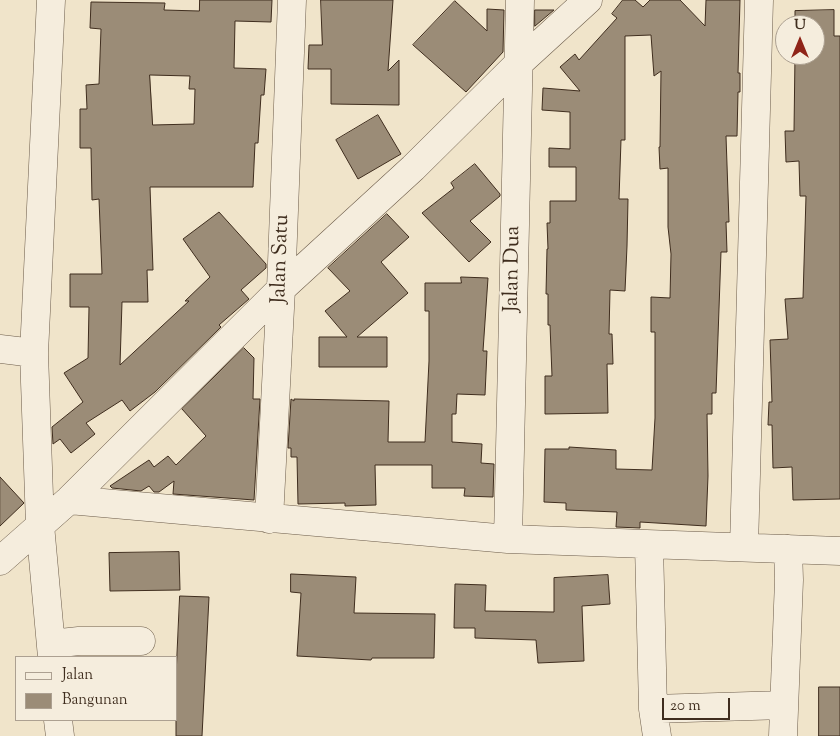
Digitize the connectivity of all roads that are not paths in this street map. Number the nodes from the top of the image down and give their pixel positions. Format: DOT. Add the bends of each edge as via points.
graph roads {
  1 [pos="51,0"];
  2 [pos="292,0"];
  3 [pos="520,0"];
  4 [pos="588,0"];
  5 [pos="759,0"];
  6 [pos="518,64"];
  7 [pos="281,288"];
  8 [pos="0,349"];
  9 [pos="34,352"];
  10 [pos="68,500"];
  11 [pos="269,519"];
  12 [pos="40,525"];
  13 [pos="508,539"];
  14 [pos="649,544"];
  15 [pos="744,547"];
  16 [pos="788,549"];
  17 [pos="840,551"];
  18 [pos="0,561"];
  19 [pos="142,641"];
  20 [pos="52,650"];
  21 [pos="784,705"];
  22 [pos="653,709"];
  23 [pos="657,736"];
  24 [pos="783,736"];
  1 -- 9 [label="street"];
  2 -- 7 [label="street, Jalan Satu"];
  3 -- 6 [label="street, Jalan Dua"];
  4 -- 6 [label="street"];
  5 -- 15 [label="street"];
  6 -- 7 [label="street" via="412,168"];
  6 -- 13 [label="street, Jalan Dua"];
  7 -- 10 [label="street"];
  7 -- 11 [label="street, Jalan Satu"];
  8 -- 9 [label="street"];
  9 -- 12 [label="street"];
  10 -- 11 [label="street"];
  10 -- 12 [label="street"];
  11 -- 13 [label="street"];
  12 -- 18 [label="street"];
  12 -- 20 [label="street"];
  13 -- 14 [label="street"];
  14 -- 15 [label="street"];
  14 -- 22 [label="street"];
  15 -- 16 [label="street"];
  16 -- 17 [label="street"];
  16 -- 21 [label="street"];
  19 -- 20 [label="street" via="79,641"];
  21 -- 22 [label="street"];
  21 -- 24 [label="street"];
  22 -- 23 [label="street"];
}
